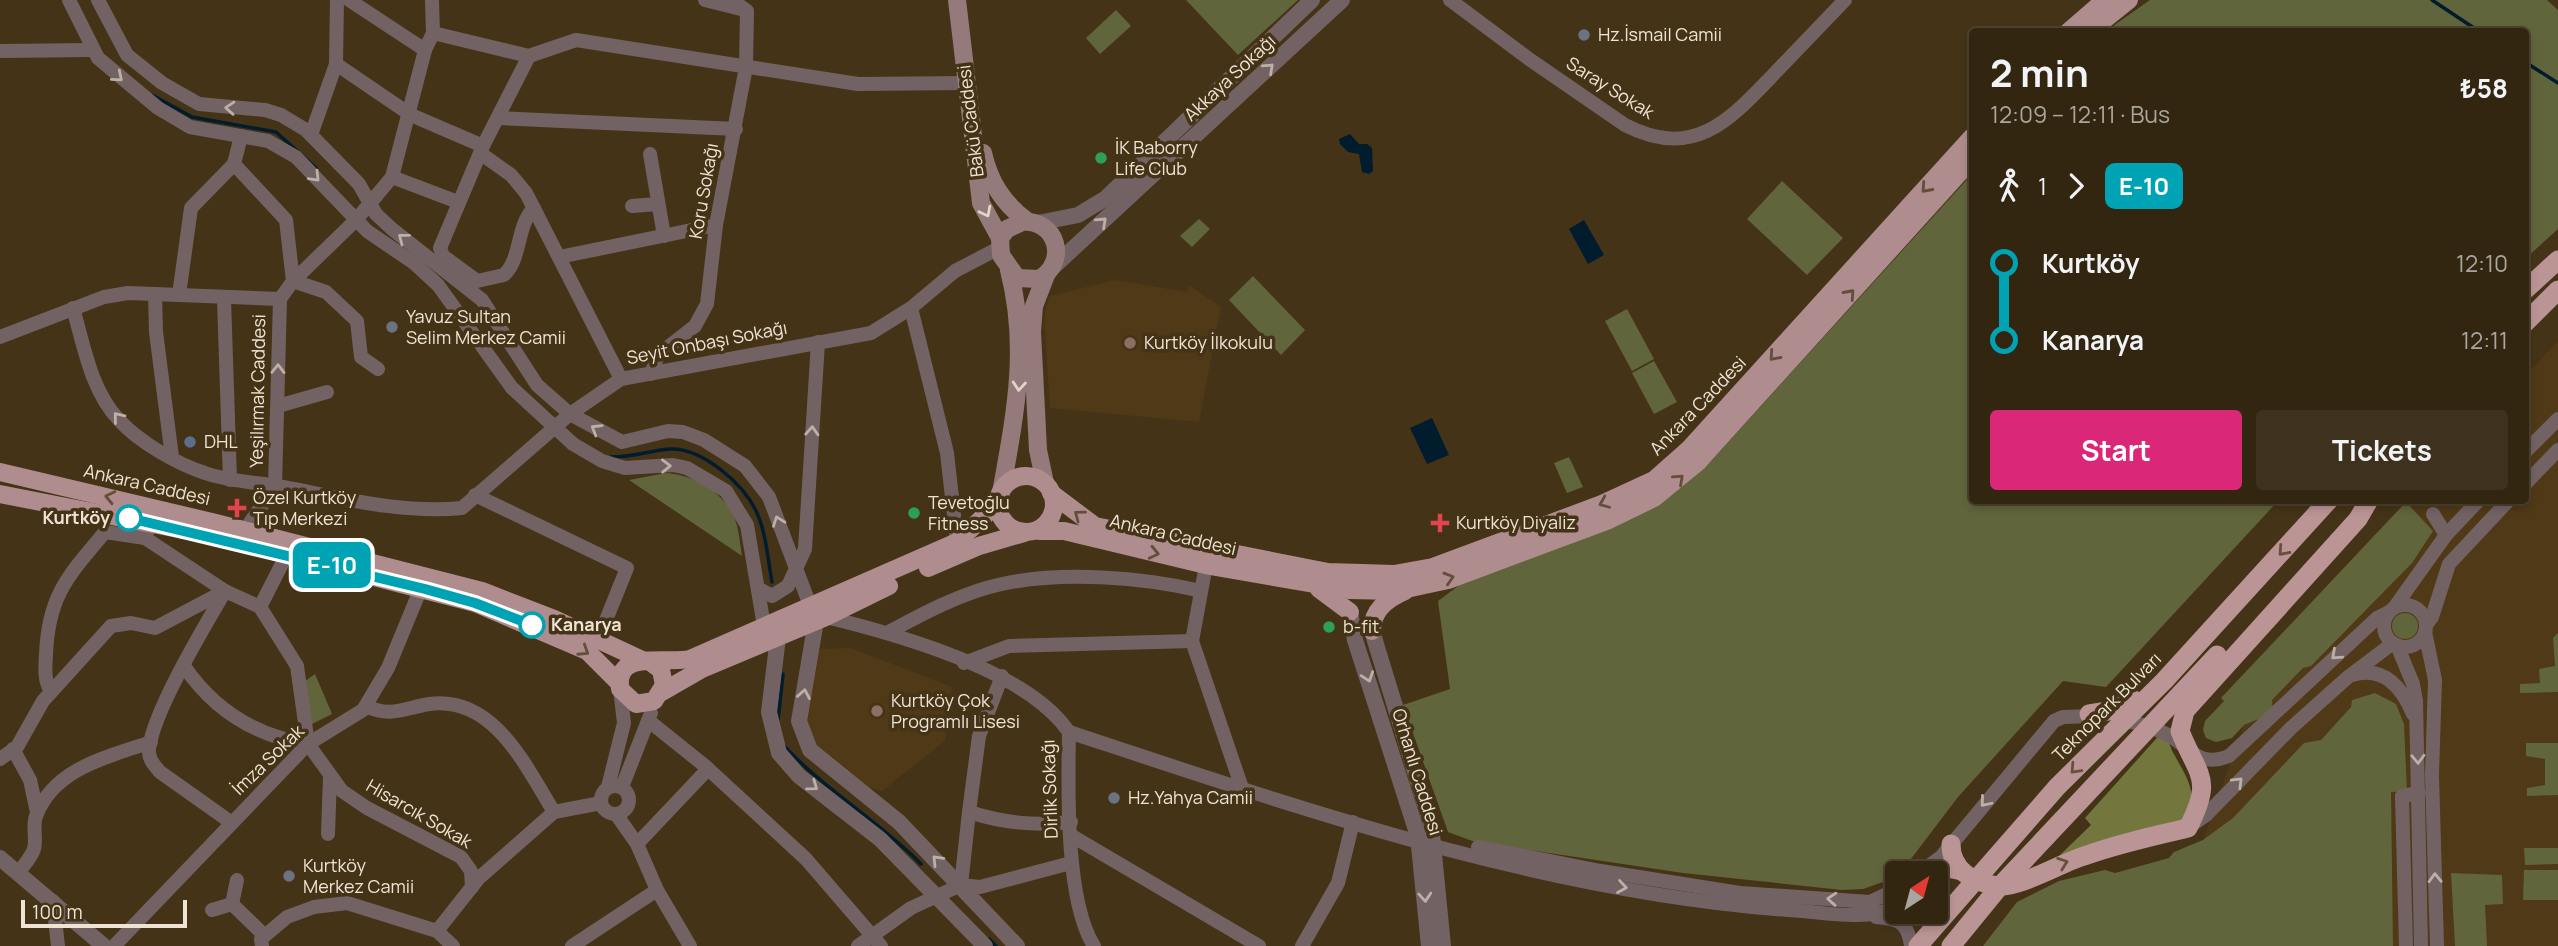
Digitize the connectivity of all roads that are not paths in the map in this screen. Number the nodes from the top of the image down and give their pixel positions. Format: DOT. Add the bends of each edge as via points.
graph roads {
  1 [pos="69,0"];
  2 [pos="98,0"];
  3 [pos="337,0"];
  4 [pos="349,0"];
  5 [pos="432,0"];
  6 [pos="705,0"];
  7 [pos="732,0"];
  8 [pos="957,0"];
  9 [pos="967,0"];
  10 [pos="1312,0"];
  11 [pos="1342,0"];
  12 [pos="1450,0"];
  13 [pos="1845,0"];
  14 [pos="2105,0"];
  15 [pos="2129,0"];
  16 [pos="747,5"];
  17 [pos="2073,28"];
  18 [pos="2093,28"];
  19 [pos="433,33"];
  20 [pos="122,48"];
  21 [pos="425,50"];
  22 [pos="0,51"];
  23 [pos="95,54"];
  24 [pos="529,56"];
  25 [pos="336,64"];
  26 [pos="746,67"];
  27 [pos="966,83"];
  28 [pos="411,115"];
  29 [pos="498,118"];
  30 [pos="736,129"];
  31 [pos="311,135"];
  32 [pos="241,136"];
  33 [pos="1969,140"];
  34 [pos="482,149"];
  35 [pos="650,154"];
  36 [pos="1969,162"];
  37 [pos="234,164"];
  38 [pos="392,177"];
  39 [pos="371,202"];
  40 [pos="458,202"];
  41 [pos="659,204"];
  42 [pos="632,206"];
  43 [pos="534,208"];
  44 [pos="356,220"];
  45 [pos="1032,222"];
  46 [pos="716,225"];
  47 [pos="664,236"];
  48 [pos="999,243"];
  49 [pos="559,257"];
  50 [pos="2558,260"];
  51 [pos="1009,270"];
  52 [pos="1049,272"];
  53 [pos="293,281"];
  54 [pos="2529,286"];
  55 [pos="2558,290"];
  56 [pos="155,294"];
  57 [pos="179,295"];
  58 [pos="224,299"];
  59 [pos="280,299"];
  60 [pos="73,308"];
  61 [pos="911,308"];
  62 [pos="2529,319"];
  63 [pos="0,337"];
  64 [pos="818,342"];
  65 [pos="378,369"];
  66 [pos="651,374"];
  67 [pos="621,379"];
  68 [pos="534,382"];
  69 [pos="327,392"];
  70 [pos="515,392"];
  71 [pos="278,406"];
  72 [pos="570,414"];
  73 [pos="2558,419"];
  74 [pos="554,429"];
  75 [pos="2529,448"];
  76 [pos="2558,450"];
  77 [pos="172,457"];
  78 [pos="0,472"];
  79 [pos="230,480"];
  80 [pos="2529,480"];
  81 [pos="275,486"];
  82 [pos="1048,488"];
  83 [pos="0,494"];
  84 [pos="475,495"];
  85 [pos="1000,497"];
  86 [pos="2325,504"];
  87 [pos="2355,504"];
  88 [pos="2367,504"];
  89 [pos="2475,504"];
  90 [pos="2505,504"];
  91 [pos="107,514"];
  92 [pos="2433,514"];
  93 [pos="148,530"];
  94 [pos="245,530"];
  95 [pos="105,532"];
  96 [pos="1032,532"];
  97 [pos="2446,535"];
  98 [pos="957,542"];
  99 [pos="287,554"];
  100 [pos="1206,565"];
  101 [pos="796,571"];
  102 [pos="1309,583"];
  103 [pos="1362,585"];
  104 [pos="421,588"];
  105 [pos="1410,588"];
  106 [pos="759,589"];
  107 [pos="225,591"];
  108 [pos="1201,591"];
  109 [pos="261,607"];
  110 [pos="2392,610"];
  111 [pos="1350,612"];
  112 [pos="817,616"];
  113 [pos="2425,629"];
  114 [pos="1372,631"];
  115 [pos="771,632"];
  116 [pos="887,633"];
  117 [pos="598,640"];
  118 [pos="1192,641"];
  119 [pos="2395,644"];
  120 [pos="645,660"];
  121 [pos="964,663"];
  122 [pos="184,666"];
  123 [pos="1002,676"];
  124 [pos="2348,677"];
  125 [pos="2164,681"];
  126 [pos="620,686"];
  127 [pos="51,692"];
  128 [pos="658,696"];
  129 [pos="366,706"];
  130 [pos="2089,714"];
  131 [pos="2122,720"];
  132 [pos="649,721"];
  133 [pos="2416,721"];
  134 [pos="2149,727"];
  135 [pos="1069,732"];
  136 [pos="151,742"];
  137 [pos="308,744"];
  138 [pos="13,749"];
  139 [pos="2191,754"];
  140 [pos="0,759"];
  141 [pos="708,769"];
  142 [pos="330,775"];
  143 [pos="615,787"];
  144 [pos="1242,788"];
  145 [pos="2419,793"];
  146 [pos="601,803"];
  147 [pos="554,812"];
  148 [pos="969,813"];
  149 [pos="37,814"];
  150 [pos="616,814"];
  151 [pos="1353,822"];
  152 [pos="232,823"];
  153 [pos="2188,828"];
  154 [pos="1072,829"];
  155 [pos="328,834"];
  156 [pos="1419,842"];
  157 [pos="637,844"];
  158 [pos="1951,844"];
  159 [pos="1435,848"];
  160 [pos="1936,861"];
  161 [pos="1071,863"];
  162 [pos="6,864"];
  163 [pos="1948,868"];
  164 [pos="1968,875"];
  165 [pos="237,880"];
  166 [pos="961,885"];
  167 [pos="2000,886"];
  168 [pos="472,887"];
  169 [pos="657,890"];
  170 [pos="1885,895"];
  171 [pos="936,896"];
  172 [pos="1741,900"];
  173 [pos="53,901"];
  174 [pos="232,904"];
  175 [pos="212,911"];
  176 [pos="1885,911"];
  177 [pos="1861,915"];
  178 [pos="437,931"];
  179 [pos="873,933"];
  180 [pos="263,941"];
  181 [pos="103,945"];
  182 [pos="58,946"];
  183 [pos="453,946"];
  184 [pos="572,946"];
  185 [pos="690,946"];
  186 [pos="858,946"];
  187 [pos="881,946"];
  188 [pos="985,946"];
  189 [pos="1017,946"];
  190 [pos="1093,946"];
  191 [pos="1259,946"];
  192 [pos="1302,946"];
  193 [pos="1429,946"];
  194 [pos="1443,946"];
  195 [pos="1911,946"];
  196 [pos="1919,946"];
  197 [pos="1951,946"];
  198 [pos="2406,946"];
  199 [pos="2421,946"];
  200 [pos="2437,946"];
  1 -- 23 [label="street"];
  2 -- 20 [label="street"];
  3 -- 25 [label="street"];
  4 -- 21 [label="street"];
  5 -- 19 [label="street, Yeşilırmak Caddesi"];
  6 -- 16 [label="street"];
  7 -- 16 [label="street"];
  8 -- 27 [label="main road, Bakü Caddesi"];
  9 -- 45 [label="main road, Bakü Caddesi" via="988,172 1012,209"];
  10 -- 45 [label="street, Akkaya Sokağı" via="1106,198 1078,215"];
  52 -- 11 [label="street, Akkaya Sokağı, one-way"];
  12 -- 13 [label="street, Saray Sokak" via="1625,125 1671,139 1696,137 1735,115"];
  14 -- 17 [label="main road"];
  15 -- 18 [label="main road"];
  16 -- 26 [label="street, Koru Sokağı"];
  19 -- 21 [label="street, Yeşilırmak Caddesi"];
  19 -- 24 [label="street"];
  20 -- 23 [label="street"];
  31 -- 20 [label="street, one-way" via="265,110 199,104 162,83"];
  21 -- 28 [label="street, Yeşilırmak Caddesi"];
  22 -- 23 [label="street"];
  23 -- 32 [label="street, one-way" via="131,88 176,120"];
  24 -- 26 [label="street" via="576,40"];
  24 -- 29 [label="street"];
  25 -- 28 [label="street"];
  25 -- 31 [label="street"];
  26 -- 27 [label="street" via="858,85"];
  26 -- 30 [label="street, Koru Sokağı"];
  27 -- 48 [label="main road, Bakü Caddesi, one-way" via="981,203"];
  28 -- 34 [label="street"];
  28 -- 38 [label="street, Yeşilırmak Caddesi"];
  29 -- 30 [label="street"];
  29 -- 34 [label="street"];
  30 -- 46 [label="street, Koru Sokağı"];
  31 -- 39 [label="street"];
  32 -- 37 [label="street"];
  32 -- 44 [label="street, one-way" via="268,141 296,157"];
  33 -- 103 [label="main road, Ankara Caddesi, one-way" via="1689,449 1654,481 1433,567"];
  34 -- 40 [label="street"];
  34 -- 43 [label="street" via="512,175"];
  35 -- 41 [label="street"];
  105 -- 36 [label="main road, Ankara Caddesi, one-way" via="1448,580 1609,520 1669,488 1698,462"];
  37 -- 53 [label="street" via="286,220"];
  37 -- 57 [label="street" via="191,208"];
  38 -- 39 [label="street, Yeşilırmak Caddesi"];
  38 -- 40 [label="street"];
  39 -- 44 [label="street, Yeşilırmak Caddesi"];
  68 -- 39 [label="street, one-way" via="482,300 391,229"];
  40 -- 43 [label="street" via="441,253 481,281 507,273"];
  41 -- 42 [label="street"];
  41 -- 47 [label="street"];
  43 -- 49 [label="street"];
  44 -- 53 [label="street, Yeşilırmak Caddesi"];
  44 -- 70 [label="street" via="438,285"];
  45 -- 48 [label="main road" via="1013,225"];
  45 -- 52 [label="main road, Bakü Caddesi" via="1055,240 1056,260"];
  46 -- 47 [label="street"];
  46 -- 66 [label="street, Koru Sokağı" via="707,304 695,326 657,355"];
  47 -- 49 [label="street"];
  48 -- 51 [label="main road, Bakü Caddesi"];
  48 -- 61 [label="street, Seyit Onbaşı Sokağı"];
  49 -- 67 [label="street"];
  50 -- 54 [label="highway"];
  51 -- 52 [label="main road" via="1021,280 1038,279"];
  51 -- 85 [label="main road, Bakü Caddesi, one-way" via="1019,324 1020,386"];
  52 -- 82 [label="main road, Bakü Caddesi" via="1034,306 1032,332 1038,450"];
  53 -- 59 [label="street, Yeşilırmak Caddesi"];
  53 -- 65 [label="street" via="326,292 357,321 361,357"];
  55 -- 62 [label="highway"];
  56 -- 57 [label="street"];
  56 -- 60 [label="street" via="104,297"];
  56 -- 77 [label="street"];
  57 -- 58 [label="street"];
  58 -- 59 [label="street"];
  58 -- 79 [label="street"];
  71 -- 59 [label="street, Yeşilırmak Caddesi, one-way"];
  60 -- 63 [label="street"];
  77 -- 60 [label="street, Seyit Onbaşı Sokağı, one-way" via="117,418 94,380"];
  61 -- 64 [label="street, Seyit Onbaşı Sokağı" via="871,333"];
  61 -- 98 [label="street" via="947,453"];
  64 -- 66 [label="street, Seyit Onbaşı Sokağı"];
  101 -- 64 [label="street, one-way" via="805,549"];
  66 -- 67 [label="street, Seyit Onbaşı Sokağı"];
  67 -- 72 [label="street, Seyit Onbaşı Sokağı"];
  68 -- 70 [label="street" via="527,393"];
  68 -- 72 [label="street"];
  69 -- 71 [label="street"];
  70 -- 74 [label="street"];
  71 -- 81 [label="street, Yeşilırmak Caddesi"];
  72 -- 74 [label="street, Seyit Onbaşı Sokağı"];
  101 -- 72 [label="street, one-way" via="769,497 733,458 704,440 675,431 616,441"];
  73 -- 75 [label="street"];
  74 -- 84 [label="street, Seyit Onbaşı Sokağı"];
  74 -- 106 [label="street, one-way" via="614,466 673,465 714,482 734,500 744,518"];
  76 -- 80 [label="street"];
  77 -- 79 [label="street, Seyit Onbaşı Sokağı"];
  94 -- 78 [label="main road, Ankara Caddesi, one-way"];
  79 -- 81 [label="street, Seyit Onbaşı Sokağı"];
  81 -- 84 [label="street, Seyit Onbaşı Sokağı" via="417,510 462,508"];
  81 -- 94 [label="street, Yeşilırmak Caddesi"];
  82 -- 85 [label="main road" via="1038,478 1018,478 1011,480"];
  82 -- 96 [label="main road" via="1050,514"];
  103 -- 82 [label="main road, Ankara Caddesi, one-way" via="1328,572 1095,526"];
  83 -- 91 [label="main road, Ankara Caddesi"];
  84 -- 117 [label="street" via="627,568"];
  85 -- 96 [label="main road" via="1006,524"];
  85 -- 98 [label="main road, Ankara Caddesi"];
  86 -- 125 [label="highway, Teknopark Bulvarı, one-way"];
  87 -- 134 [label="highway"];
  88 -- 139 [label="highway" via="2353,526 2185,711 2180,731"];
  89 -- 97 [label="street"];
  90 -- 113 [label="street" via="2449,564"];
  91 -- 93 [label="main road, Ankara Caddesi"];
  91 -- 95 [label="street"];
  92 -- 97 [label="street"];
  93 -- 95 [label="street"];
  93 -- 99 [label="main road, Ankara Caddesi"];
  93 -- 107 [label="street"];
  94 -- 117 [label="main road, Ankara Caddesi" via="482,591"];
  95 -- 127 [label="street" via="59,591 50,613 45,680"];
  96 -- 100 [label="main road, Ankara Caddesi, one-way" via="1064,531"];
  96 -- 112 [label="main road, Ankara Caddesi" via="954,556"];
  97 -- 110 [label="street"];
  98 -- 112 [label="main road, Ankara Caddesi"];
  99 -- 104 [label="main road, Ankara Caddesi"];
  99 -- 109 [label="street"];
  100 -- 102 [label="main road, Ankara Caddesi"];
  100 -- 108 [label="street"];
  101 -- 106 [label="street" via="778,594"];
  101 -- 112 [label="street"];
  102 -- 103 [label="main road, Ankara Caddesi"];
  102 -- 111 [label="main road"];
  103 -- 105 [label="main road, Ankara Caddesi"];
  103 -- 111 [label="main road"];
  103 -- 114 [label="main road"];
  104 -- 126 [label="main road, Ankara Caddesi, one-way" via="475,603 571,642 593,656"];
  104 -- 129 [label="street, İmza Sokak" via="388,668"];
  105 -- 114 [label="main road" via="1377,610"];
  106 -- 115 [label="street"];
  107 -- 109 [label="street"];
  107 -- 122 [label="street"];
  107 -- 127 [label="street" via="155,628 131,623 111,626"];
  108 -- 116 [label="street" via="1139,579 1001,584 919,615"];
  108 -- 118 [label="street"];
  109 -- 137 [label="street, Hisarcık Sokak" via="296,666"];
  110 -- 113 [label="street" via="2415,608"];
  110 -- 119 [label="street" via="2384,631"];
  110 -- 139 [label="street, one-way" via="2377,618 2229,756 2213,760"];
  111 -- 156 [label="street, Orhanlı Caddesi, one-way"];
  112 -- 115 [label="main road, Ankara Caddesi"];
  112 -- 116 [label="street, Dirlik Sokağı"];
  166 -- 112 [label="street, one-way" via="885,809 841,779 810,750 799,721"];
  113 -- 119 [label="street" via="2417,643"];
  200 -- 113 [label="street, one-way" via="2432,775 2435,680"];
  114 -- 159 [label="street, Orhanlı Caddesi"];
  115 -- 120 [label="main road, Ankara Caddesi" via="673,663"];
  115 -- 128 [label="main road, Ankara Caddesi"];
  115 -- 171 [label="street, one-way" via="769,712 779,753 799,776 880,839"];
  116 -- 121 [label="street, Dirlik Sokağı"];
  117 -- 120 [label="main road, Ankara Caddesi"];
  118 -- 121 [label="street" via="1009,646"];
  118 -- 144 [label="street"];
  119 -- 124 [label="street"];
  119 -- 133 [label="street" via="2413,684"];
  120 -- 126 [label="main road" via="624,669"];
  120 -- 128 [label="main road" via="661,670 664,685"];
  121 -- 123 [label="street, Dirlik Sokağı"];
  122 -- 136 [label="street"];
  122 -- 137 [label="street" via="210,698 247,725"];
  123 -- 135 [label="street, Dirlik Sokağı" via="1049,710"];
  123 -- 148 [label="street" via="979,736"];
  124 -- 133 [label="street" via="2371,674 2393,681"];
  153 -- 124 [label="street, one-way"];
  125 -- 130 [label="highway" via="2130,703"];
  125 -- 131 [label="highway, Teknopark Bulvarı"];
  126 -- 128 [label="main road" via="636,704"];
  126 -- 143 [label="street" via="624,723"];
  127 -- 138 [label="street"];
  128 -- 132 [label="street"];
  129 -- 137 [label="street, İmza Sokak"];
  129 -- 147 [label="street" via="397,713 443,704 479,716 513,746"];
  130 -- 131 [label="street"];
  130 -- 158 [label="street, one-way" via="2063,717 2048,726"];
  131 -- 134 [label="street"];
  131 -- 164 [label="highway, Teknopark Bulvarı, one-way"];
  132 -- 141 [label="street"];
  132 -- 143 [label="street"];
  133 -- 145 [label="street, one-way"];
  134 -- 139 [label="street" via="2173,738"];
  134 -- 167 [label="highway"];
  135 -- 144 [label="street"];
  135 -- 154 [label="street, Dirlik Sokağı"];
  136 -- 149 [label="street" via="111,754 68,775"];
  136 -- 152 [label="street" via="150,761 160,772"];
  137 -- 142 [label="street, Hisarcık Sokak"];
  137 -- 152 [label="street, İmza Sokak"];
  138 -- 140 [label="street"];
  138 -- 149 [label="street" via="30,780"];
  139 -- 153 [label="highway" via="2203,788"];
  141 -- 157 [label="street"];
  141 -- 179 [label="street" via="806,859"];
  142 -- 155 [label="street"];
  142 -- 168 [label="street, Hisarcık Sokak" via="342,791 366,808 461,857 471,871"];
  143 -- 146 [label="street" via="602,793"];
  143 -- 150 [label="street" via="628,794 629,803 625,811"];
  144 -- 151 [label="street"];
  145 -- 198 [label="street" via="2403,796"];
  145 -- 199 [label="street"];
  146 -- 147 [label="street"];
  146 -- 150 [label="street"];
  147 -- 168 [label="street"];
  148 -- 154 [label="street" via="1000,822"];
  148 -- 166 [label="street"];
  149 -- 162 [label="street" via="34,850"];
  150 -- 157 [label="street"];
  151 -- 156 [label="street"];
  151 -- 192 [label="street" via="1338,883"];
  152 -- 181 [label="street, İmza Sokak"];
  167 -- 153 [label="highway, one-way" via="2088,854"];
  154 -- 161 [label="street, Dirlik Sokağı"];
  154 -- 191 [label="street"];
  156 -- 159 [label="street"];
  156 -- 193 [label="street, Orhanlı Caddesi, one-way"];
  157 -- 169 [label="street"];
  158 -- 160 [label="street"];
  158 -- 164 [label="highway" via="1952,858"];
  159 -- 172 [label="street" via="1453,842 1599,877"];
  159 -- 194 [label="street, Orhanlı Caddesi"];
  161 -- 166 [label="street" via="980,887"];
  161 -- 190 [label="street, Dirlik Sokağı" via="1082,921"];
  162 -- 173 [label="street"];
  163 -- 164 [label="highway"];
  164 -- 167 [label="highway"];
  164 -- 196 [label="highway, Teknopark Bulvarı"];
  165 -- 174 [label="street"];
  166 -- 171 [label="street"];
  166 -- 189 [label="street"];
  167 -- 197 [label="highway"];
  168 -- 178 [label="street"];
  169 -- 184 [label="street"];
  169 -- 185 [label="street"];
  170 -- 172 [label="street, one-way" via="1870,902"];
  171 -- 179 [label="street"];
  171 -- 188 [label="street"];
  172 -- 177 [label="street"];
  173 -- 181 [label="street"];
  173 -- 182 [label="street"];
  174 -- 175 [label="street"];
  174 -- 180 [label="street"];
  176 -- 177 [label="street"];
  177 -- 195 [label="street" via="1900,921 1909,930"];
  178 -- 180 [label="street" via="347,903 314,907 287,917"];
  178 -- 183 [label="street"];
  179 -- 186 [label="street"];
  179 -- 187 [label="street"];
}
